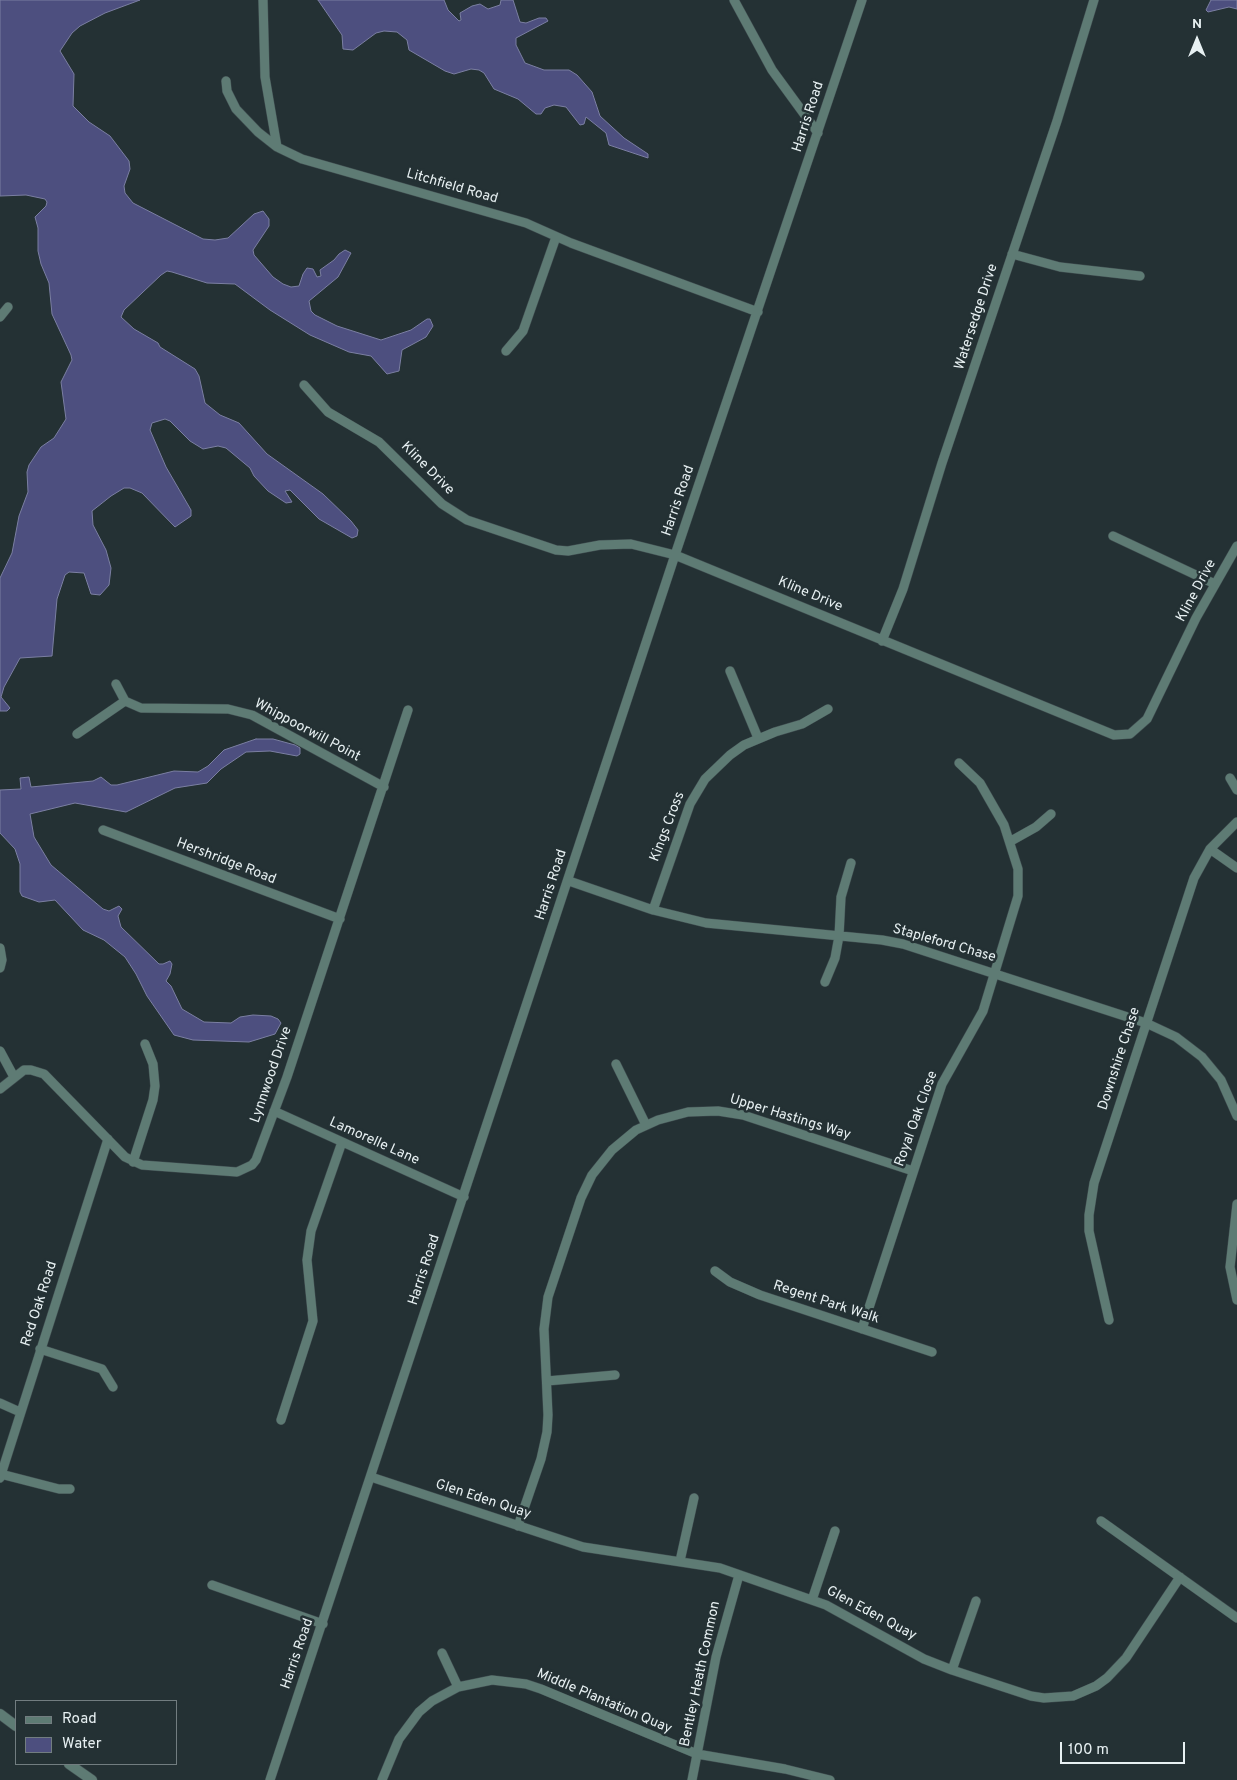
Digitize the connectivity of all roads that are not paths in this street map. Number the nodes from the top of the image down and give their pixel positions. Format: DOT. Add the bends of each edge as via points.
graph roads {
  1 [pos="263,0"];
  2 [pos="734,0"];
  3 [pos="862,0"];
  4 [pos="1094,0"];
  5 [pos="226,81"];
  6 [pos="818,133"];
  7 [pos="277,148"];
  8 [pos="556,237"];
  9 [pos="1012,254"];
  10 [pos="1140,276"];
  11 [pos="8,307"];
  12 [pos="758,312"];
  13 [pos="0,317"];
  14 [pos="506,351"];
  15 [pos="304,386"];
  16 [pos="1113,536"];
  17 [pos="1237,546"];
  18 [pos="675,555"];
  19 [pos="1215,584"];
  20 [pos="882,641"];
  21 [pos="730,671"];
  22 [pos="116,684"];
  23 [pos="125,701"];
  24 [pos="828,709"];
  25 [pos="408,710"];
  26 [pos="77,734"];
  27 [pos="758,738"];
  28 [pos="959,763"];
  29 [pos="1230,778"];
  30 [pos="384,787"];
  31 [pos="1237,790"];
  32 [pos="1051,814"];
  33 [pos="1237,822"];
  34 [pos="103,830"];
  35 [pos="1011,841"];
  36 [pos="1210,849"];
  37 [pos="851,863"];
  38 [pos="1237,868"];
  39 [pos="569,881"];
  40 [pos="653,910"];
  41 [pos="340,918"];
  42 [pos="839,936"];
  43 [pos="0,948"];
  44 [pos="0,968"];
  45 [pos="996,973"];
  46 [pos="825,982"];
  47 [pos="1146,1023"];
  48 [pos="145,1044"];
  49 [pos="0,1051"];
  50 [pos="616,1064"];
  51 [pos="14,1076"];
  52 [pos="0,1089"];
  53 [pos="1235,1102"];
  54 [pos="274,1111"];
  55 [pos="1237,1116"];
  56 [pos="646,1125"];
  57 [pos="108,1139"];
  58 [pos="342,1142"];
  59 [pos="133,1162"];
  60 [pos="913,1171"];
  61 [pos="464,1197"];
  62 [pos="1237,1204"];
  63 [pos="1236,1214"];
  64 [pos="715,1271"];
  65 [pos="1237,1300"];
  66 [pos="1109,1320"];
  67 [pos="862,1329"];
  68 [pos="40,1349"];
  69 [pos="932,1352"];
  70 [pos="615,1375"];
  71 [pos="547,1381"];
  72 [pos="113,1387"];
  73 [pos="0,1403"];
  74 [pos="20,1412"];
  75 [pos="281,1420"];
  76 [pos="1,1476"];
  77 [pos="371,1477"];
  78 [pos="70,1490"];
  79 [pos="694,1498"];
  80 [pos="1101,1521"];
  81 [pos="518,1526"];
  82 [pos="835,1531"];
  83 [pos="680,1561"];
  84 [pos="739,1575"];
  85 [pos="1180,1577"];
  86 [pos="212,1585"];
  87 [pos="812,1600"];
  88 [pos="976,1601"];
  89 [pos="1237,1618"];
  90 [pos="323,1624"];
  91 [pos="442,1653"];
  92 [pos="952,1670"];
  93 [pos="458,1687"];
  94 [pos="0,1714"];
  95 [pos="15,1725"];
  96 [pos="697,1754"];
  97 [pos="70,1765"];
  98 [pos="92,1780"];
  99 [pos="270,1780"];
  100 [pos="382,1780"];
  101 [pos="692,1780"];
  102 [pos="830,1780"];
  1 -- 7 [label="street" via="265,77"];
  2 -- 6 [label="street" via="772,70"];
  3 -- 6 [label="street, Harris Road"];
  4 -- 9 [label="street, Watersedge Drive"];
  5 -- 7 [label="street, Litchfield Road" via="236,109"];
  6 -- 12 [label="street, Harris Road"];
  7 -- 8 [label="street, Litchfield Road" via="302,159 526,223"];
  8 -- 12 [label="street, Litchfield Road"];
  8 -- 14 [label="street" via="523,331"];
  9 -- 10 [label="street" via="1060,267"];
  9 -- 20 [label="street, Watersedge Drive" via="903,589"];
  11 -- 13 [label="street"];
  12 -- 18 [label="street, Harris Road"];
  15 -- 18 [label="street, Kline Drive" via="323,408 379,442 442,504 467,520 556,550 631,544"];
  16 -- 19 [label="street"];
  17 -- 19 [label="street, Kline Drive"];
  18 -- 20 [label="street, Kline Drive"];
  18 -- 39 [label="street, Harris Road"];
  19 -- 20 [label="street, Kline Drive" via="1147,719 1135,732 1122,736"];
  21 -- 27 [label="street"];
  22 -- 23 [label="street"];
  23 -- 26 [label="street"];
  23 -- 30 [label="street, Whippoorwill Point" via="141,708 240,711"];
  24 -- 27 [label="street, Kings Cross" via="802,724"];
  25 -- 30 [label="street, Lynnwood Drive"];
  27 -- 40 [label="street, Kings Cross" via="730,755 695,793"];
  28 -- 35 [label="street, Royal Oak Close" via="980,783"];
  29 -- 31 [label="street"];
  30 -- 41 [label="street, Lynnwood Drive"];
  32 -- 35 [label="street" via="1036,828"];
  33 -- 36 [label="street, Downshire Chase"];
  34 -- 41 [label="street, Hershridge Road"];
  35 -- 45 [label="street, Royal Oak Close" via="1018,869 1018,896"];
  36 -- 38 [label="street"];
  36 -- 47 [label="street, Downshire Chase" via="1194,878"];
  37 -- 42 [label="street" via="841,897"];
  39 -- 40 [label="street, Stapleford Chase"];
  39 -- 61 [label="street, Harris Road"];
  40 -- 42 [label="street, Stapleford Chase" via="706,923"];
  41 -- 54 [label="street, Lynnwood Drive"];
  42 -- 45 [label="street, Stapleford Chase" via="903,944"];
  42 -- 46 [label="street" via="835,958"];
  43 -- 44 [label="street"];
  45 -- 47 [label="street, Stapleford Chase"];
  45 -- 60 [label="street, Royal Oak Close" via="977,1026 942,1084"];
  47 -- 53 [label="street, Stapleford Chase" via="1176,1037 1202,1057"];
  47 -- 66 [label="street, Downshire Chase" via="1090,1199 1088,1215 1091,1247"];
  48 -- 59 [label="street" via="153,1064 155,1086"];
  49 -- 51 [label="street"];
  50 -- 56 [label="street"];
  51 -- 52 [label="street"];
  51 -- 57 [label="street" via="31,1070 44,1074"];
  53 -- 55 [label="street, Stapleford Chase"];
  54 -- 58 [label="street, Lamorelle Lane"];
  54 -- 59 [label="street, Lynnwood Drive" via="256,1160 242,1171 152,1167"];
  56 -- 60 [label="street, Upper Hastings Way" via="688,1112 731,1112"];
  56 -- 71 [label="street, Upper Hastings Way" via="612,1150 592,1174 581,1198 545,1313"];
  57 -- 59 [label="street"];
  57 -- 68 [label="street, Red Oak Road"];
  58 -- 61 [label="street, Lamorelle Lane"];
  58 -- 75 [label="street" via="311,1231 307,1260 312,1321"];
  60 -- 67 [label="street, Royal Oak Close"];
  61 -- 77 [label="street, Harris Road"];
  62 -- 63 [label="street"];
  63 -- 65 [label="street" via="1230,1267"];
  64 -- 67 [label="street, Regent Park Walk" via="760,1295"];
  67 -- 69 [label="street, Regent Park Walk"];
  68 -- 72 [label="street" via="102,1369"];
  68 -- 74 [label="street, Red Oak Road"];
  70 -- 71 [label="street"];
  71 -- 81 [label="street, Upper Hastings Way" via="544,1449"];
  73 -- 74 [label="street"];
  74 -- 76 [label="street, Red Oak Road"];
  76 -- 78 [label="street"];
  77 -- 81 [label="street, Glen Eden Quay"];
  77 -- 90 [label="street, Harris Road"];
  79 -- 83 [label="street"];
  80 -- 85 [label="street"];
  81 -- 83 [label="street, Glen Eden Quay" via="583,1547"];
  82 -- 87 [label="street"];
  83 -- 84 [label="street, Glen Eden Quay" via="704,1564"];
  84 -- 87 [label="street, Glen Eden Quay"];
  84 -- 96 [label="street, Bentley Heath Common" via="716,1657"];
  85 -- 89 [label="street"];
  85 -- 92 [label="street, Glen Eden Quay" via="1117,1669 1084,1692 1058,1698 1031,1696"];
  86 -- 90 [label="street"];
  87 -- 92 [label="street, Glen Eden Quay" via="846,1615 924,1659"];
  88 -- 92 [label="street"];
  90 -- 99 [label="street, Harris Road"];
  91 -- 93 [label="street"];
  93 -- 96 [label="street, Middle Plantation Quay" via="492,1680 526,1684"];
  93 -- 100 [label="street, Middle Plantation Quay" via="432,1701 409,1723 392,1752"];
  94 -- 95 [label="street"];
  96 -- 101 [label="street, Bentley Heath Common"];
  96 -- 102 [label="street, Middle Plantation Quay"];
  97 -- 98 [label="street"];
}
